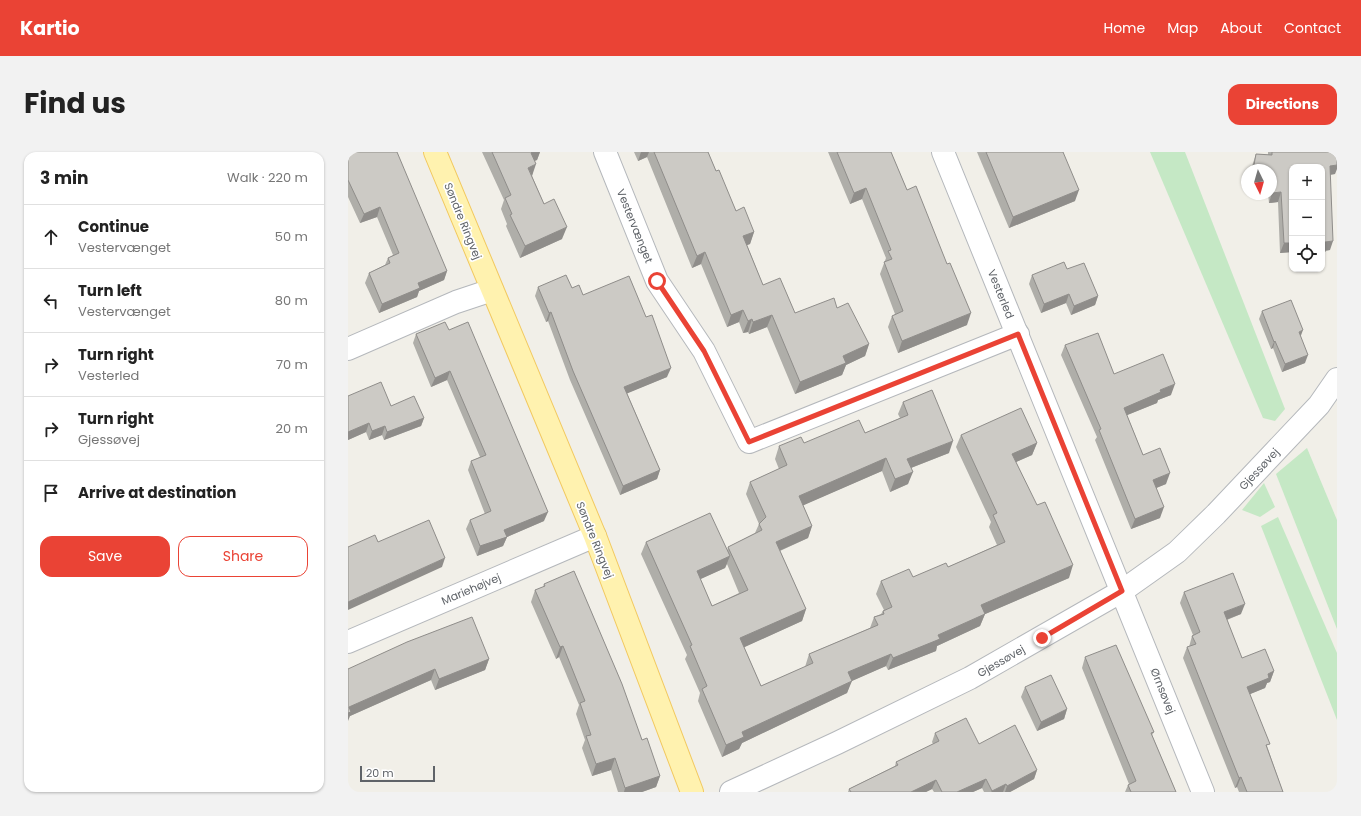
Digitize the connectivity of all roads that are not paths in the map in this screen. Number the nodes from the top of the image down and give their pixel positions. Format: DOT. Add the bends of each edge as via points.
graph roads {
  1 [pos="435,152"];
  2 [pos="605,152"];
  3 [pos="942,152"];
  4 [pos="492,290"];
  5 [pos="1018,334"];
  6 [pos="348,349"];
  7 [pos="1337,379"];
  8 [pos="595,536"];
  9 [pos="1122,591"];
  10 [pos="348,642"];
  11 [pos="692,792"];
  12 [pos="732,792"];
  13 [pos="1203,792"];
  1 -- 4 [label="main road, Søndre Ringvej"];
  2 -- 5 [label="street, Vestervænget" via="657,281 704,351 749,442"];
  3 -- 5 [label="street, Vesterled"];
  4 -- 6 [label="street" via="456,302"];
  4 -- 8 [label="main road, Søndre Ringvej"];
  5 -- 9 [label="street, Vesterled"];
  7 -- 9 [label="street, Gjessøvej" via="1319,405 1216,514 1177,552"];
  8 -- 10 [label="street, Mariehøjvej"];
  8 -- 11 [label="main road, Søndre Ringvej"];
  9 -- 12 [label="street, Gjessøvej" via="970,678"];
  9 -- 13 [label="street, Ørnsøvej"];
}
